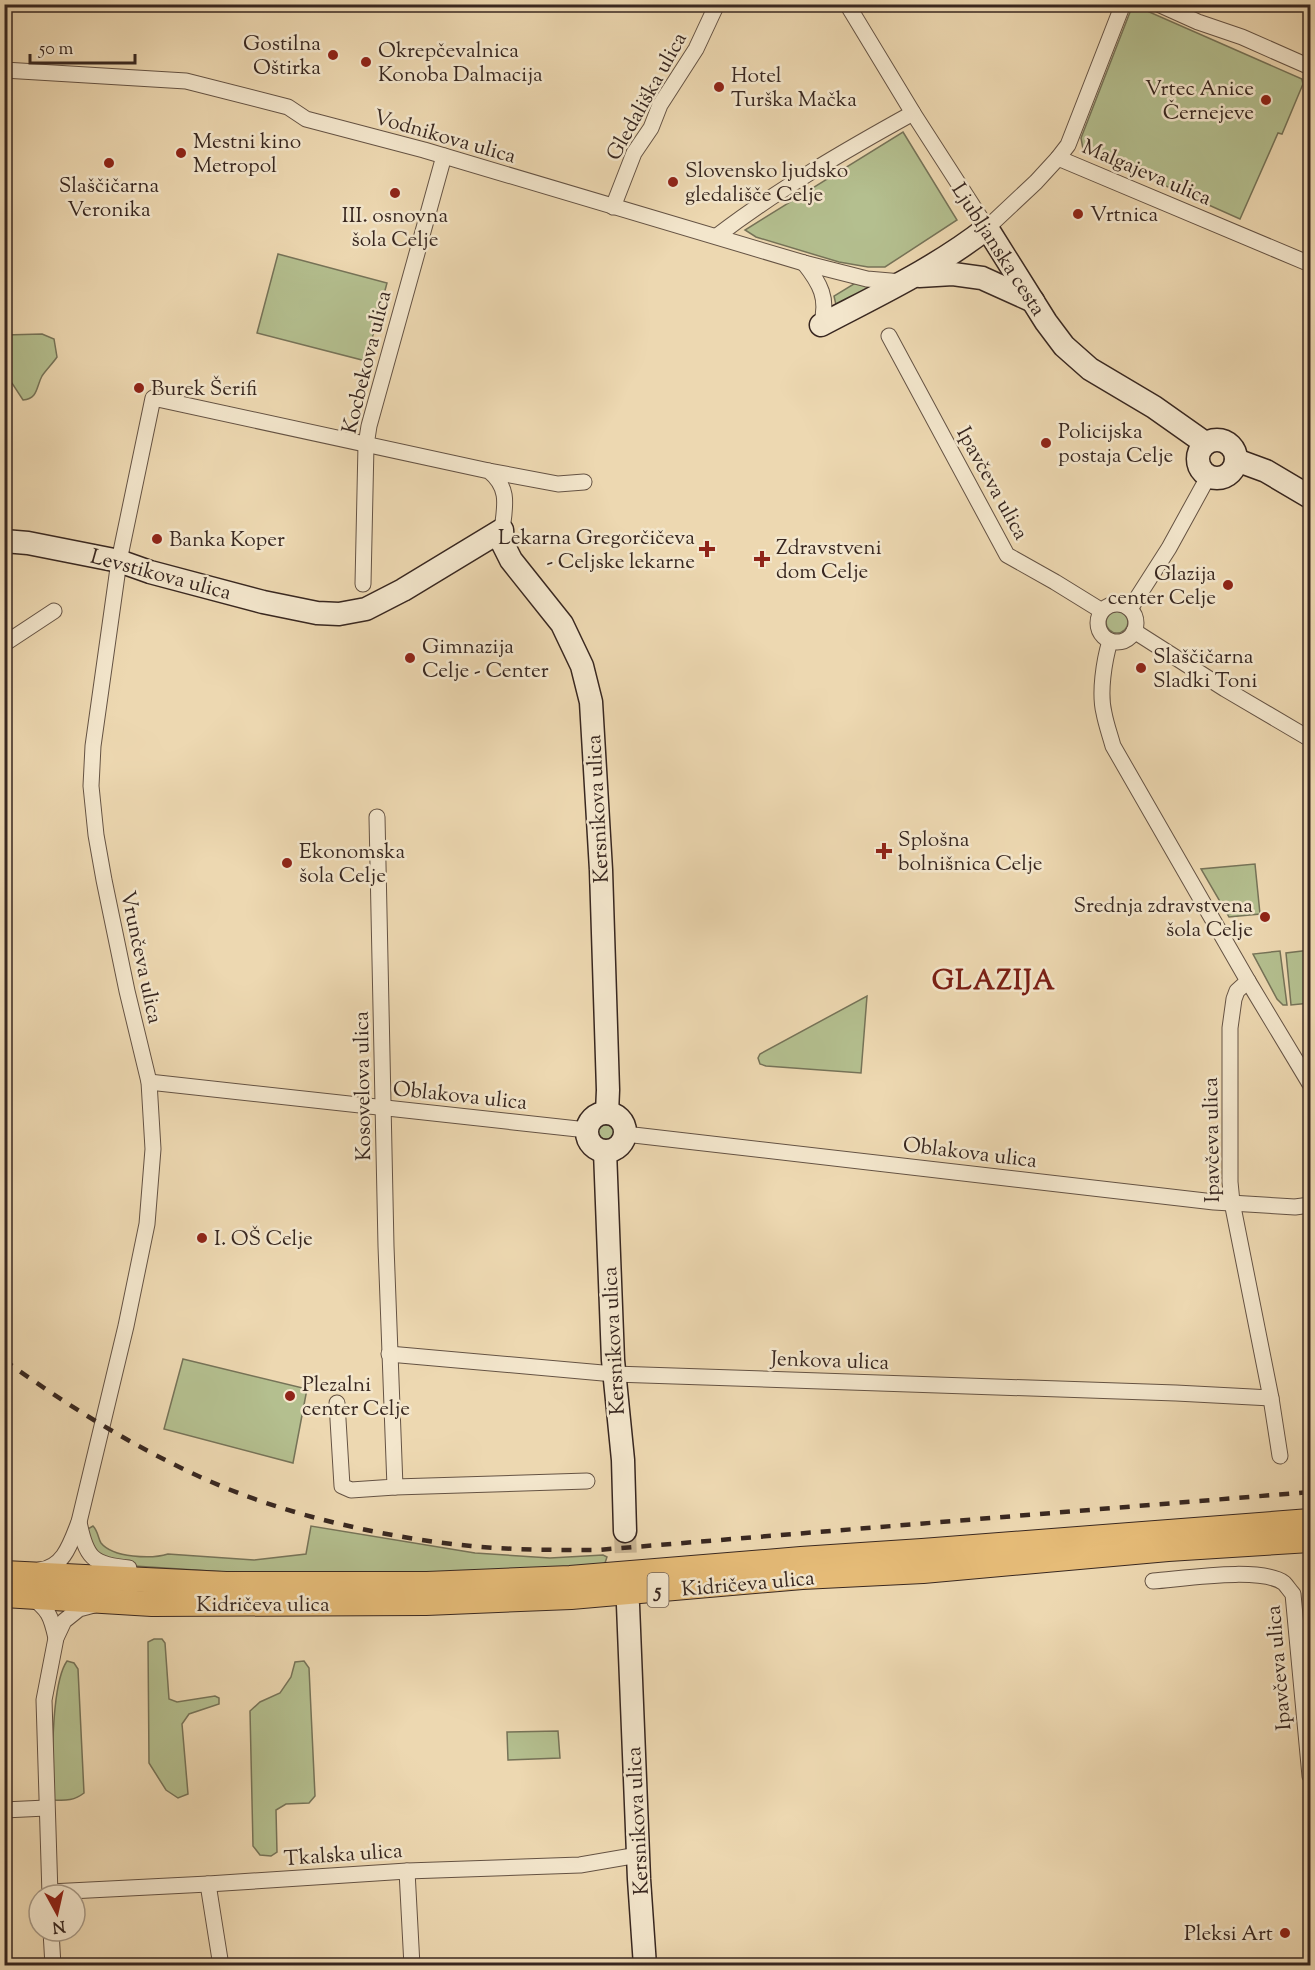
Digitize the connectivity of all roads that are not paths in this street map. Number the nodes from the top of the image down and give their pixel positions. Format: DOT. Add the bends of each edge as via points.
graph roads {
  1 [pos="717,4"];
  2 [pos="847,4"];
  3 [pos="1123,4"];
  4 [pos="1158,4"];
  5 [pos="1311,67"];
  6 [pos="4,70"];
  7 [pos="912,113"];
  8 [pos="444,156"];
  9 [pos="1058,158"];
  10 [pos="613,207"];
  11 [pos="987,228"];
  12 [pos="717,236"];
  13 [pos="804,263"];
  14 [pos="1311,264"];
  15 [pos="909,279"];
  16 [pos="1033,301"];
  17 [pos="821,325"];
  18 [pos="889,336"];
  19 [pos="1205,443"];
  20 [pos="366,445"];
  21 [pos="1236,460"];
  22 [pos="489,471"];
  23 [pos="1208,477"];
  24 [pos="584,482"];
  25 [pos="1311,497"];
  26 [pos="502,530"];
  27 [pos="4,541"];
  28 [pos="119,561"];
  29 [pos="363,584"];
  30 [pos="1130,609"];
  31 [pos="54,611"];
  32 [pos="1102,611"];
  33 [pos="1134,631"];
  34 [pos="1110,641"];
  35 [pos="4,644"];
  36 [pos="1311,739"];
  37 [pos="377,818"];
  38 [pos="1248,981"];
  39 [pos="149,1082"];
  40 [pos="1311,1084"];
  41 [pos="383,1108"];
  42 [pos="607,1113"];
  43 [pos="587,1130"];
  44 [pos="625,1134"];
  45 [pos="605,1150"];
  46 [pos="1232,1202"];
  47 [pos="1311,1205"];
  48 [pos="389,1354"];
  49 [pos="614,1374"];
  50 [pos="1271,1398"];
  51 [pos="337,1402"];
  52 [pos="1280,1456"];
  53 [pos="587,1481"];
  54 [pos="395,1487"];
  55 [pos="1311,1521"];
  56 [pos="79,1522"];
  57 [pos="625,1532"];
  58 [pos="1311,1540"];
  59 [pos="4,1572"];
  60 [pos="1153,1581"];
  61 [pos="226,1584"];
  62 [pos="4,1595"];
  63 [pos="30,1596"];
  64 [pos="118,1601"];
  65 [pos="628,1605"];
  66 [pos="56,1638"];
  67 [pos="1311,1776"];
  68 [pos="46,1808"];
  69 [pos="4,1810"];
  70 [pos="638,1856"];
  71 [pos="407,1870"];
  72 [pos="49,1883"];
  73 [pos="208,1884"];
  74 [pos="87,1892"];
  75 [pos="51,1943"];
  76 [pos="220,1961"];
  77 [pos="52,1965"];
  78 [pos="412,1965"];
  79 [pos="645,1965"];
  1 -- 10 [label="street, Gledališka ulica" via="634,153"];
  2 -- 7 [label="street, Ljubljanska cesta"];
  3 -- 9 [label="street" via="1068,145"];
  4 -- 5 [label="street"];
  6 -- 8 [label="street, Vodnikova ulica" via="186,81 288,107 306,119"];
  7 -- 11 [label="street, Ljubljanska cesta"];
  7 -- 12 [label="street"];
  8 -- 10 [label="street, Vodnikova ulica"];
  8 -- 20 [label="street, Kocbekova ulica"];
  9 -- 11 [label="street, Malgajeva ulica"];
  9 -- 14 [label="street, Malgajeva ulica"];
  10 -- 12 [label="street, Vodnikova ulica"];
  11 -- 15 [label="street"];
  11 -- 16 [label="street, Ljubljanska cesta"];
  12 -- 13 [label="street, Vodnikova ulica"];
  13 -- 15 [label="street, Vodnikova ulica" via="867,279"];
  13 -- 17 [label="street" via="823,292"];
  15 -- 16 [label="street" via="953,274 982,278"];
  15 -- 17 [label="street"];
  16 -- 19 [label="street, Ljubljanska cesta" via="1076,358"];
  18 -- 32 [label="street, Ipavčeva ulica" via="1007,555"];
  19 -- 21 [label="street, Ljubljanska cesta" via="1216,439 1227,442"];
  19 -- 23 [label="street" via="1198,450 1197,461 1200,471"];
  20 -- 22 [label="street"];
  20 -- 28 [label="street, Vrunčeva ulica" via="153,398"];
  20 -- 29 [label="street, Kocbekova ulica"];
  21 -- 23 [label="street" via="1227,476"];
  21 -- 25 [label="street, Ljubljanska cesta" via="1266,471"];
  22 -- 24 [label="street" via="558,483"];
  22 -- 26 [label="street" via="504,488"];
  23 -- 30 [label="street"];
  26 -- 28 [label="street, Levstikova ulica" via="403,590 366,609 339,614 263,602"];
  26 -- 42 [label="street, Kersnikova ulica" via="503,544 511,560 562,624 582,666 591,702"];
  27 -- 28 [label="street, Levstikova ulica"];
  28 -- 39 [label="street, Vrunčeva ulica" via="91,786 104,880"];
  30 -- 32 [label="street" via="1113,604"];
  30 -- 33 [label="street" via="1136,619"];
  31 -- 35 [label="street"];
  32 -- 34 [label="street" via="1099,628"];
  33 -- 34 [label="street" via="1122,641"];
  33 -- 36 [label="street"];
  34 -- 38 [label="street" via="1103,679 1103,711 1113,746"];
  37 -- 41 [label="street, Kosovelova ulica"];
  38 -- 40 [label="street"];
  38 -- 46 [label="street, Ipavčeva ulica" via="1237,991 1230,1028"];
  39 -- 41 [label="street, Oblakova ulica"];
  39 -- 56 [label="street, Vrunčeva ulica" via="153,1149 147,1224"];
  41 -- 43 [label="street, Oblakova ulica"];
  41 -- 48 [label="street, Kosovelova ulica"];
  42 -- 43 [label="street" via="592,1119"];
  42 -- 44 [label="street" via="621,1120"];
  43 -- 45 [label="street" via="590,1141"];
  44 -- 45 [label="street" via="616,1148"];
  44 -- 46 [label="street, Oblakova ulica"];
  45 -- 49 [label="street, Kersnikova ulica"];
  46 -- 47 [label="street, Oblakova ulica"];
  46 -- 50 [label="street, Ipavčeva ulica"];
  48 -- 49 [label="street, Jenkova ulica"];
  48 -- 54 [label="street, Kosovelova ulica"];
  49 -- 50 [label="street, Jenkova ulica"];
  49 -- 57 [label="street, Kersnikova ulica" via="623,1460"];
  50 -- 52 [label="street, Ipavčeva ulica"];
  51 -- 54 [label="street" via="342,1486 351,1490"];
  53 -- 54 [label="street"];
  55 -- 61 [label="main road, Kidričeva ulica / 5" via="570,1578 427,1584"];
  56 -- 59 [label="street, Vrunčeva ulica" via="67,1552 51,1568"];
  56 -- 61 [label="street, Vrunčeva ulica" via="86,1549 101,1564 198,1576"];
  58 -- 64 [label="main road, Kidričeva ulica / 5" via="571,1597 415,1603"];
  59 -- 61 [label="main road, Kidričeva ulica / 5"];
  60 -- 67 [label="street, Ipavčeva ulica" via="1266,1576 1284,1583 1293,1594"];
  62 -- 63 [label="main road, Kidričeva ulica / 5"];
  63 -- 64 [label="main road, Kidričeva ulica / 5"];
  63 -- 66 [label="street" via="51,1617"];
  64 -- 66 [label="street" via="79,1609 64,1621"];
  65 -- 70 [label="street, Kersnikova ulica"];
  66 -- 68 [label="street" via="44,1700"];
  68 -- 69 [label="street"];
  68 -- 72 [label="street"];
  70 -- 71 [label="street, Tkalska ulica" via="580,1865"];
  70 -- 79 [label="street, Kersnikova ulica"];
  71 -- 73 [label="street, Tkalska ulica"];
  71 -- 78 [label="street"];
  73 -- 74 [label="street, Tkalska ulica"];
  73 -- 76 [label="street"];
  75 -- 77 [label="street"];
}
